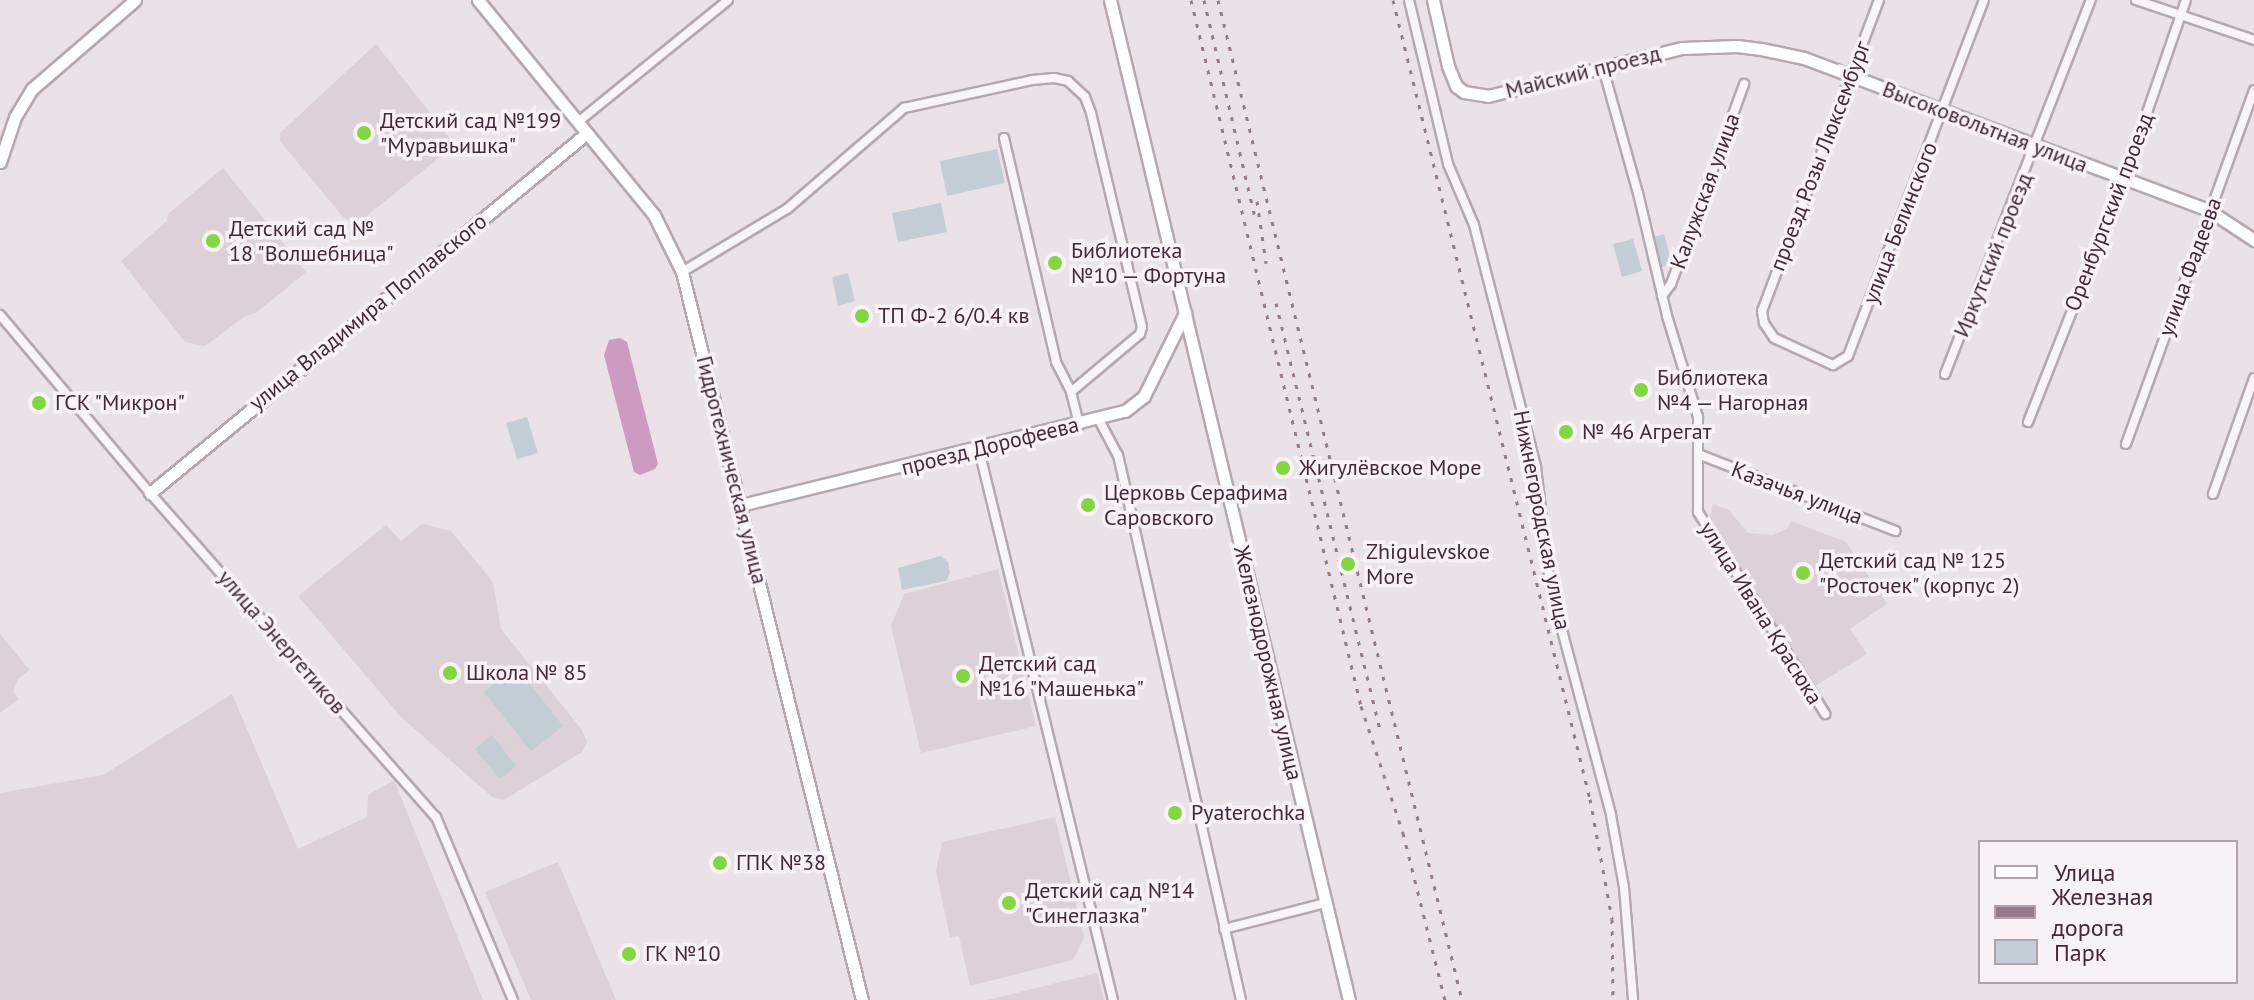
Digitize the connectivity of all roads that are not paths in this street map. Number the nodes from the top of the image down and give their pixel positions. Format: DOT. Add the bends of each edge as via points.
graph roads {
  1 [pos="135,0"];
  2 [pos="478,0"];
  3 [pos="728,0"];
  4 [pos="1110,0"];
  5 [pos="1409,0"];
  6 [pos="1433,0"];
  7 [pos="1879,0"];
  8 [pos="1984,0"];
  9 [pos="2091,0"];
  10 [pos="2136,0"];
  11 [pos="2186,0"];
  12 [pos="2180,15"];
  13 [pos="2254,40"];
  14 [pos="1706,47"];
  15 [pos="1603,68"];
  16 [pos="1850,76"];
  17 [pos="1744,84"];
  18 [pos="2254,90"];
  19 [pos="1944,112"];
  20 [pos="578,122"];
  21 [pos="587,133"];
  22 [pos="1004,138"];
  23 [pos="2036,147"];
  24 [pos="0,162"];
  25 [pos="2124,179"];
  26 [pos="2210,211"];
  27 [pos="2254,240"];
  28 [pos="682,272"];
  29 [pos="1662,296"];
  30 [pos="1185,312"];
  31 [pos="0,315"];
  32 [pos="1848,356"];
  33 [pos="1945,374"];
  34 [pos="2254,378"];
  35 [pos="1071,392"];
  36 [pos="1099,420"];
  37 [pos="2028,422"];
  38 [pos="1079,425"];
  39 [pos="2126,444"];
  40 [pos="979,450"];
  41 [pos="1698,454"];
  42 [pos="150,493"];
  43 [pos="2213,494"];
  44 [pos="741,505"];
  45 [pos="1896,531"];
  46 [pos="1825,714"];
  47 [pos="1325,903"];
  48 [pos="1224,929"];
  49 [pos="513,1000"];
  50 [pos="862,1000"];
  51 [pos="1113,1000"];
  52 [pos="1241,1000"];
  53 [pos="1349,1000"];
  54 [pos="1633,1000"];
  1 -- 24 [label="main road" via="32,89 15,117"];
  2 -- 20 [label="main road, Гидротехническая улица"];
  3 -- 20 [label="street"];
  4 -- 30 [label="main road, Железнодорожная улица"];
  5 -- 54 [label="street, Нижнегородская улица" via="1448,164 1474,225 1536,467 1550,585 1611,815 1624,887"];
  6 -- 15 [label="main road, Майский проезд" via="1448,66 1464,92 1488,96"];
  7 -- 16 [label="street, проезд Розы Люксембург"];
  8 -- 19 [label="street, улица Белинского"];
  9 -- 23 [label="street, Иркутский проезд"];
  10 -- 12 [label="street"];
  11 -- 12 [label="street, Оренбургский проезд"];
  12 -- 13 [label="street"];
  12 -- 25 [label="street, Оренбургский проезд"];
  14 -- 15 [label="main road, Майский проезд"];
  14 -- 16 [label="main road, Высоковольтная улица" via="1737,46 1804,58"];
  15 -- 29 [label="street, улица Ивана Красюка"];
  16 -- 19 [label="main road, Высоковольтная улица"];
  16 -- 32 [label="street, проезд Розы Люксембург" via="1762,311 1774,338 1800,352 1833,365"];
  17 -- 29 [label="street, Калужская улица" via="1671,284"];
  18 -- 26 [label="street, улица Фадеева"];
  19 -- 23 [label="main road, Высоковольтная улица"];
  19 -- 32 [label="street, улица Белинского"];
  20 -- 21 [label="main road, Гидротехническая улица"];
  21 -- 28 [label="main road, Гидротехническая улица" via="654,215"];
  21 -- 42 [label="main road, улица Владимира Поплавского"];
  22 -- 35 [label="street" via="1056,362"];
  23 -- 25 [label="main road, Высоковольтная улица"];
  23 -- 33 [label="street, Иркутский проезд"];
  25 -- 26 [label="main road, Высоковольтная улица"];
  25 -- 37 [label="street, Оренбургский проезд"];
  26 -- 27 [label="main road, Высоковольтная улица"];
  26 -- 39 [label="street, улица Фадеева"];
  28 -- 35 [label="street" via="787,209 904,108 1032,80 1068,81 1085,97 1091,113 1142,327"];
  28 -- 44 [label="main road, Гидротехническая улица"];
  29 -- 41 [label="street, улица Ивана Красюка" via="1698,417"];
  30 -- 36 [label="main road, проезд Дорофеева" via="1144,396 1125,411"];
  30 -- 47 [label="main road, Железнодорожная улица"];
  31 -- 42 [label="street, улица Энергетиков"];
  34 -- 43 [label="street"];
  35 -- 38 [label="street"];
  36 -- 38 [label="main road, проезд Дорофеева"];
  36 -- 48 [label="street" via="1118,455"];
  38 -- 40 [label="main road, проезд Дорофеева"];
  40 -- 44 [label="main road, проезд Дорофеева"];
  40 -- 51 [label="street"];
  41 -- 45 [label="street, Казачья улица"];
  41 -- 46 [label="street, улица Ивана Красюка" via="1698,512 1705,529"];
  42 -- 49 [label="street, улица Энергетиков" via="436,817"];
  44 -- 50 [label="main road, Гидротехническая улица"];
  47 -- 48 [label="street"];
  47 -- 53 [label="main road, Железнодорожная улица"];
  48 -- 52 [label="street"];
}
